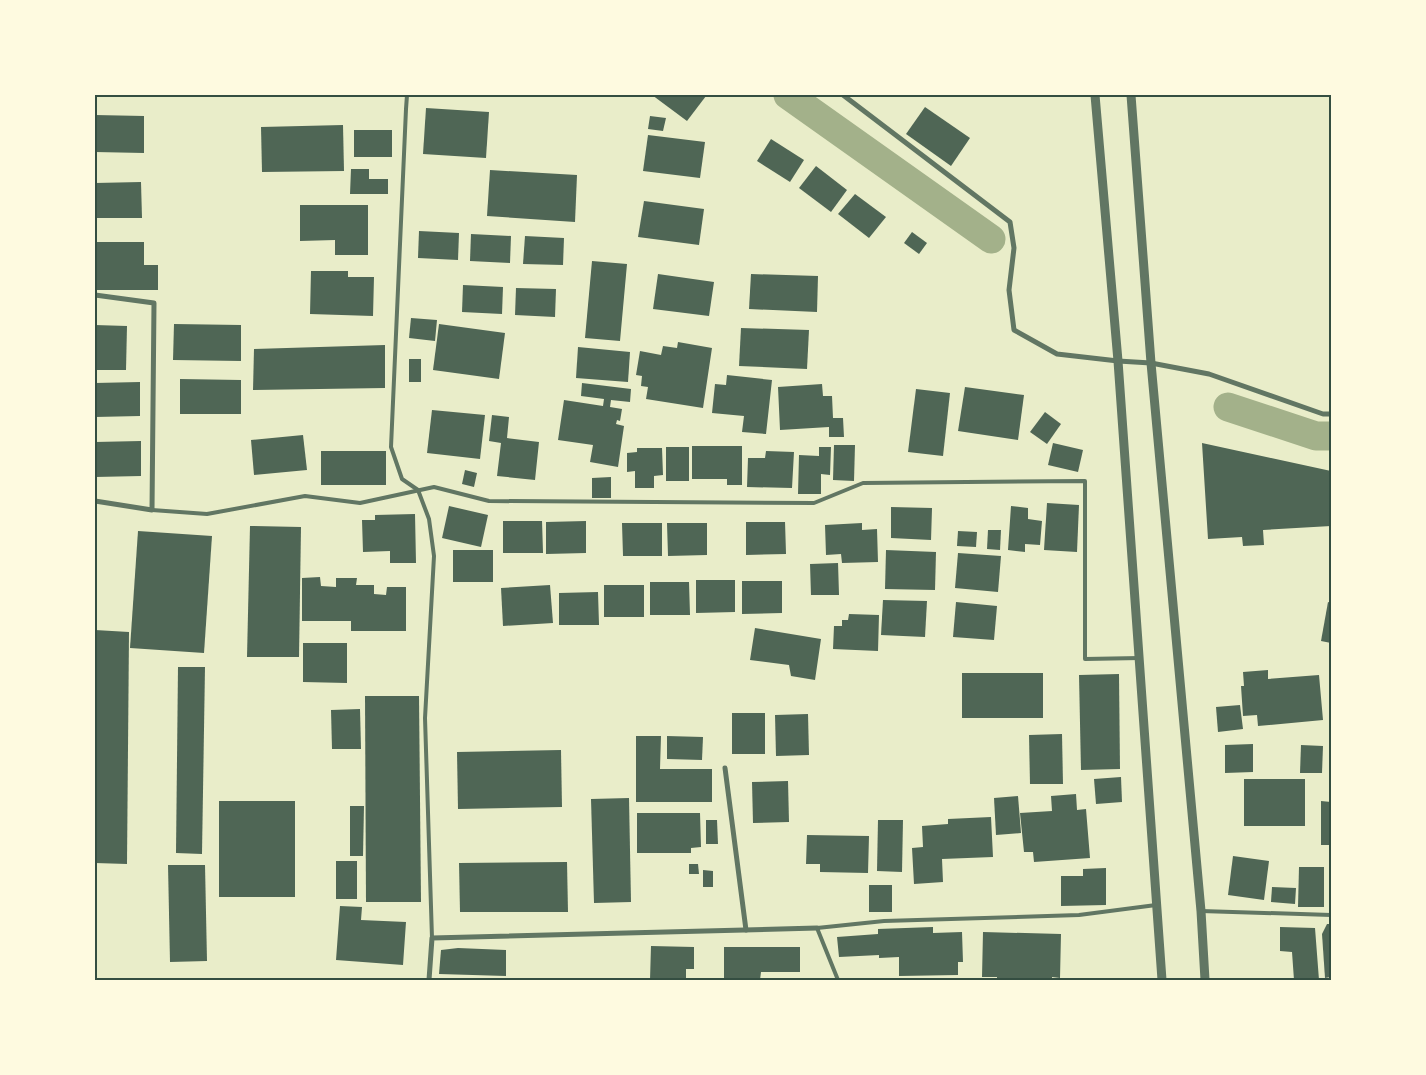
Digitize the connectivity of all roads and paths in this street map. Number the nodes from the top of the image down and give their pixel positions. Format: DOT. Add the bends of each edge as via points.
graph roads {
  1 [pos="407,95"];
  2 [pos="843,95"];
  3 [pos="1095,95"];
  4 [pos="1131,95"];
  5 [pos="95,295"];
  6 [pos="1118,361"];
  7 [pos="1151,363"];
  8 [pos="1331,414"];
  9 [pos="418,490"];
  10 [pos="95,501"];
  11 [pos="152,510"];
  12 [pos="1140,658"];
  13 [pos="725,768"];
  14 [pos="1157,905"];
  15 [pos="1201,911"];
  16 [pos="1331,915"];
  17 [pos="818,928"];
  18 [pos="746,930"];
  19 [pos="432,938"];
  20 [pos="430,980"];
  21 [pos="838,980"];
  22 [pos="1162,980"];
  23 [pos="1205,980"];
  1 -- 9 [label="lane" via="391,447 402,479"];
  2 -- 6 [label="street" via="1010,222 1014,248 1009,290 1014,330 1057,354"];
  3 -- 6 [label="street"];
  4 -- 7 [label="street"];
  5 -- 11 [label="street" via="154,303"];
  6 -- 7 [label="street"];
  6 -- 12 [label="street"];
  7 -- 8 [label="street" via="1209,374"];
  7 -- 15 [label="street"];
  9 -- 11 [label="lane" via="360,503 305,496 208,514"];
  9 -- 12 [label="lane" via="434,488 489,501 814,503 863,483 1085,481 1085,659"];
  9 -- 19 [label="lane" via="429,519 434,556 425,718"];
  10 -- 11 [label="street"];
  12 -- 14 [label="street"];
  13 -- 18 [label="street"];
  14 -- 17 [label="lane" via="1079,915 884,921"];
  14 -- 22 [label="street"];
  15 -- 16 [label="lane"];
  15 -- 23 [label="street"];
  17 -- 18 [label="street"];
  17 -- 21 [label="lane"];
  18 -- 19 [label="street"];
  19 -- 20 [label="street"];
}
